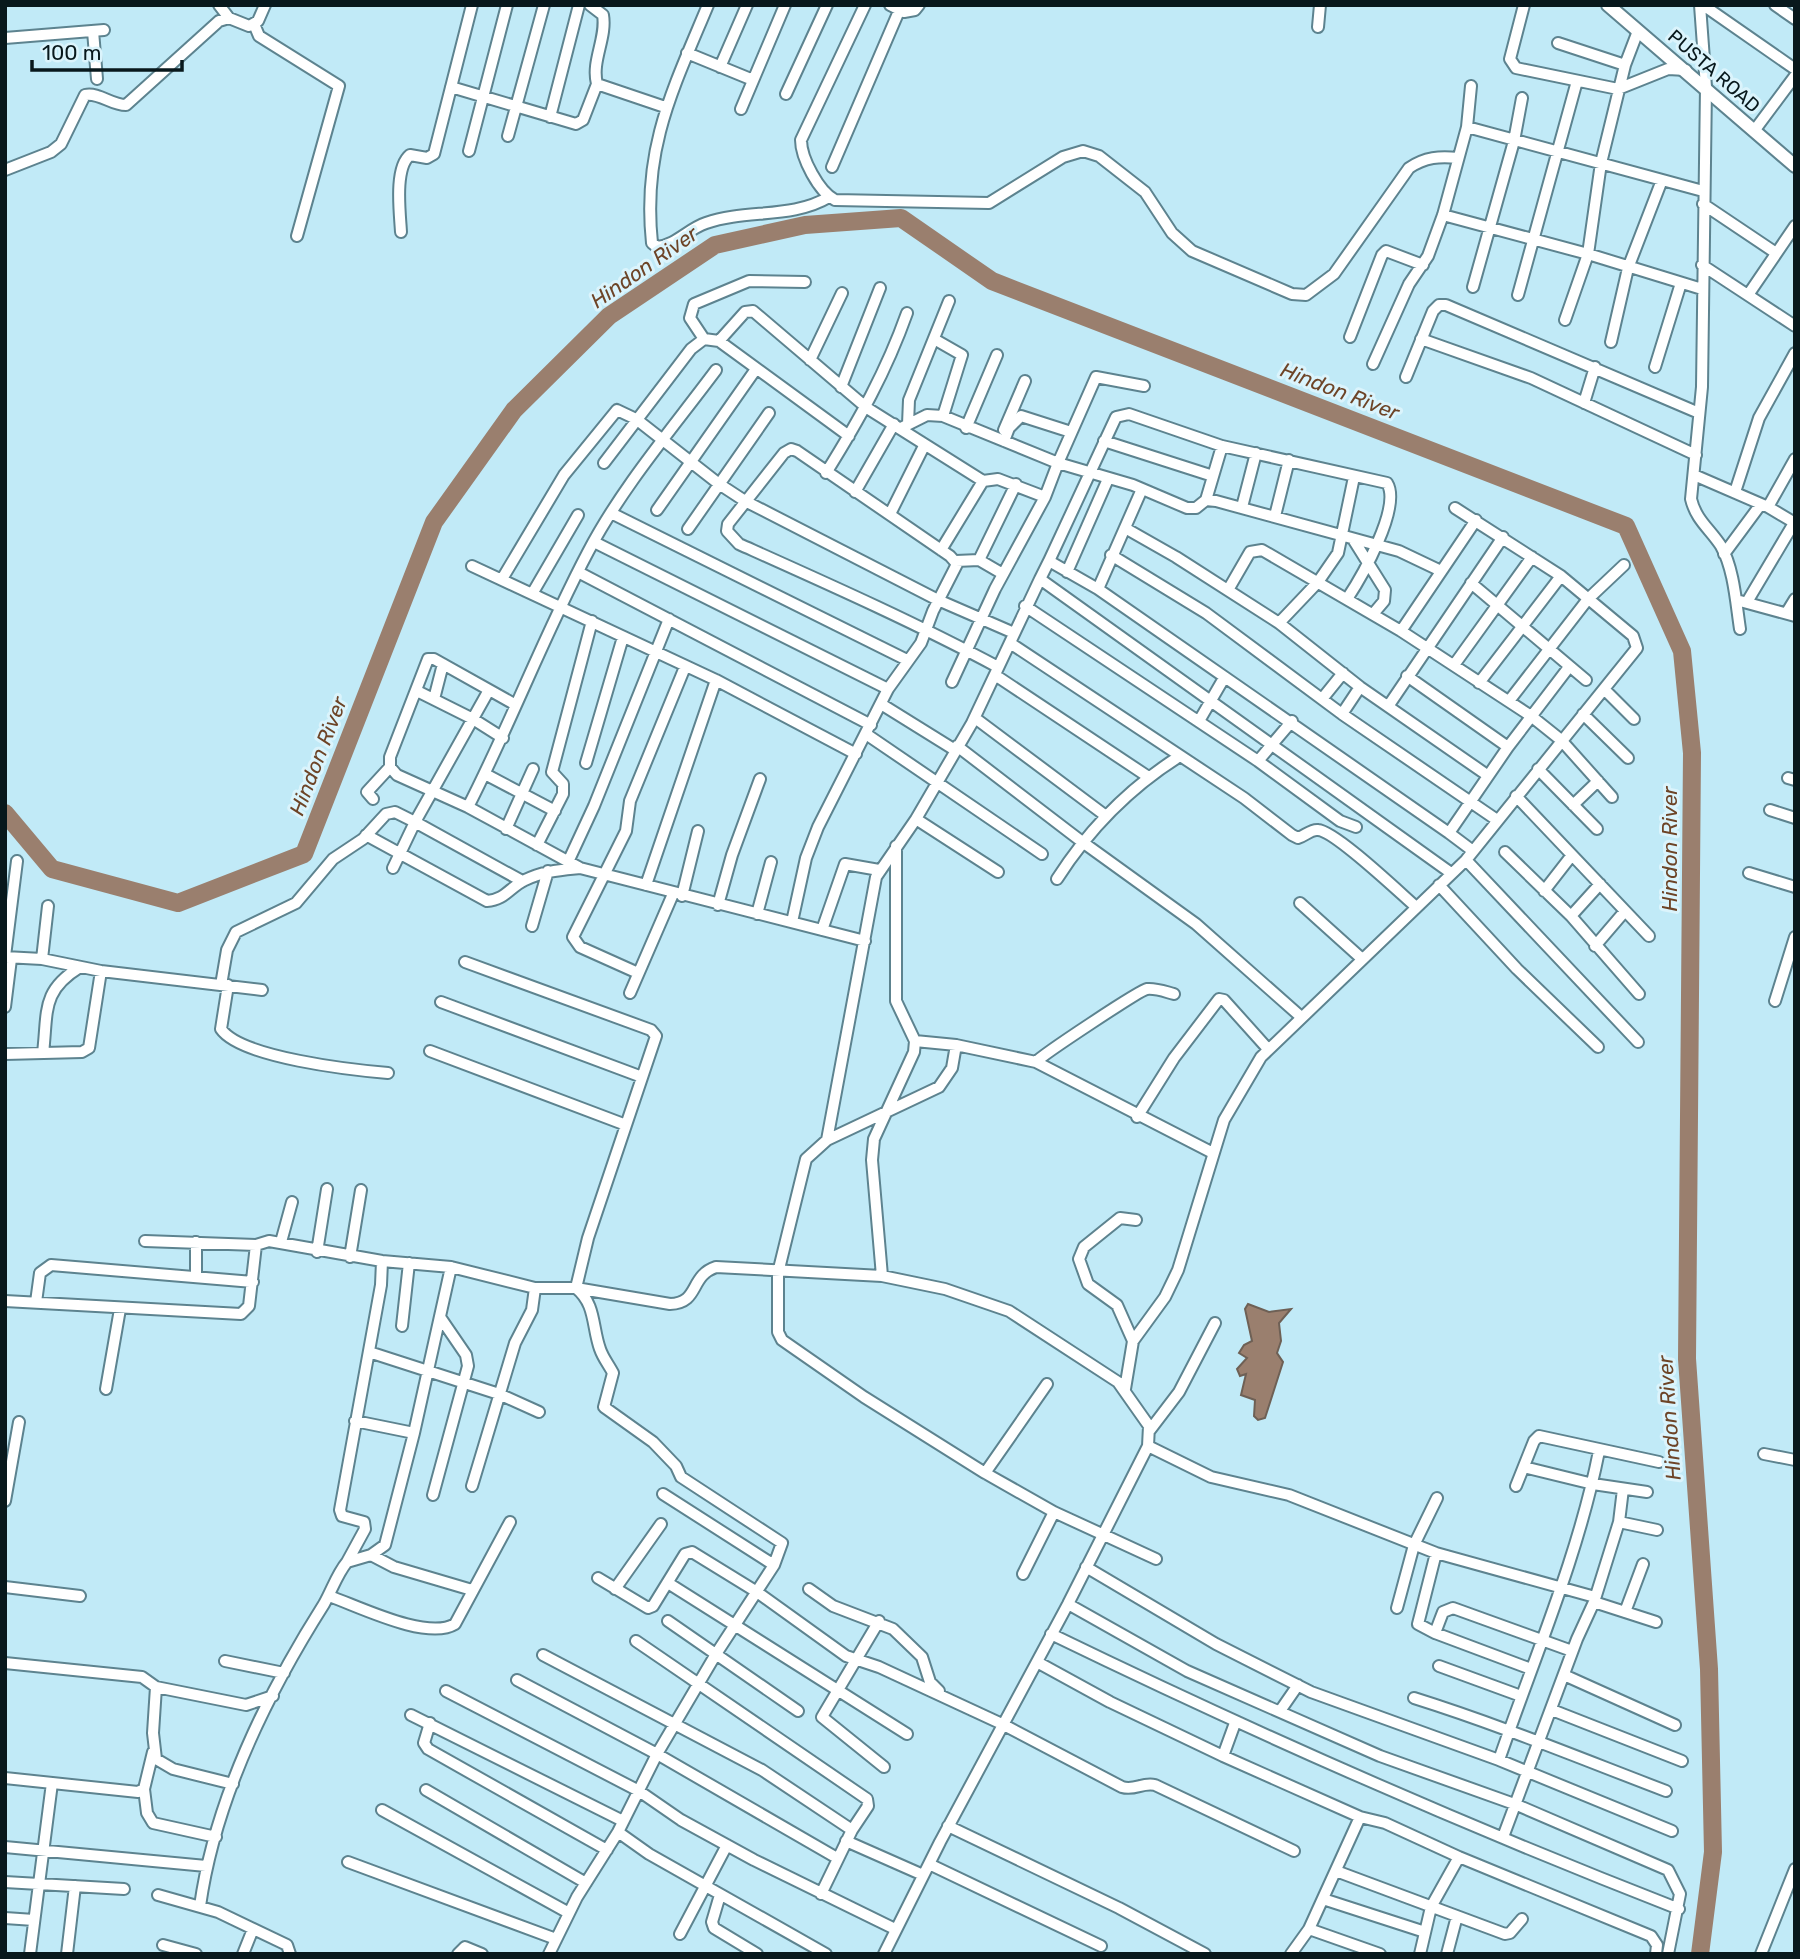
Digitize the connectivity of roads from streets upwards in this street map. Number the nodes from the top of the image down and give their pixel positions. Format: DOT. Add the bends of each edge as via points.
graph roads {
  1 [pos="219,5"];
  2 [pos="265,5"];
  3 [pos="472,5"];
  4 [pos="507,5"];
  5 [pos="544,5"];
  6 [pos="579,5"];
  7 [pos="590,5"];
  8 [pos="708,5"];
  9 [pos="747,5"];
  10 [pos="785,5"];
  11 [pos="827,5"];
  12 [pos="865,5"];
  13 [pos="919,5"];
  14 [pos="1320,5"];
  15 [pos="1524,5"];
  16 [pos="1608,5"];
  17 [pos="1702,5"];
  18 [pos="1775,5"];
  19 [pos="895,8"];
  20 [pos="229,18"];
  21 [pos="1795,19"];
  22 [pos="254,24"];
  23 [pos="1318,27"];
  24 [pos="1638,31"];
  25 [pos="5,38"];
  26 [pos="1558,43"];
  27 [pos="687,53"];
  28 [pos="1625,65"];
  29 [pos="720,67"];
  30 [pos="1795,69"];
  31 [pos="1686,70"];
  32 [pos="1795,76"];
  33 [pos="97,79"];
  34 [pos="753,80"];
  35 [pos="1577,81"];
  36 [pos="597,84"];
  37 [pos="1471,86"];
  38 [pos="451,88"];
  39 [pos="1706,88"];
  40 [pos="1618,89"];
  41 [pos="786,94"];
  42 [pos="484,97"];
  43 [pos="1522,98"];
  44 [pos="516,107"];
  45 [pos="666,107"];
  46 [pos="741,109"];
  47 [pos="550,117"];
  48 [pos="1467,127"];
  49 [pos="1754,131"];
  50 [pos="508,136"];
  51 [pos="1514,141"];
  52 [pos="469,151"];
  53 [pos="1558,151"];
  54 [pos="1458,158"];
  55 [pos="1601,163"];
  56 [pos="1795,166"];
  57 [pos="832,167"];
  58 [pos="5,170"];
  59 [pos="1662,180"];
  60 [pos="1703,191"];
  61 [pos="829,197"];
  62 [pos="1703,204"];
  63 [pos="1443,215"];
  64 [pos="1795,226"];
  65 [pos="1490,230"];
  66 [pos="401,232"];
  67 [pos="296,236"];
  68 [pos="1534,240"];
  69 [pos="1776,253"];
  70 [pos="1588,254"];
  71 [pos="1423,265"];
  72 [pos="1702,265"];
  73 [pos="1628,268"];
  74 [pos="805,282"];
  75 [pos="1681,283"];
  76 [pos="1473,287"];
  77 [pos="880,288"];
  78 [pos="1702,289"];
  79 [pos="842,293"];
  80 [pos="1518,295"];
  81 [pos="1748,295"];
  82 [pos="949,301"];
  83 [pos="907,313"];
  84 [pos="1565,320"];
  85 [pos="1795,326"];
  86 [pos="1350,337"];
  87 [pos="704,339"];
  88 [pos="934,339"];
  89 [pos="1421,339"];
  90 [pos="719,341"];
  91 [pos="1611,342"];
  92 [pos="1795,354"];
  93 [pos="997,355"];
  94 [pos="810,360"];
  95 [pos="1373,364"];
  96 [pos="1595,367"];
  97 [pos="1656,367"];
  98 [pos="756,369"];
  99 [pos="716,370"];
  100 [pos="1406,377"];
  101 [pos="1025,381"];
  102 [pos="1144,386"];
  103 [pos="841,387"];
  104 [pos="1584,403"];
  105 [pos="867,408"];
  106 [pos="769,413"];
  107 [pos="1699,413"];
  108 [pos="943,416"];
  109 [pos="636,419"];
  110 [pos="901,426"];
  111 [pos="966,428"];
  112 [pos="1071,432"];
  113 [pos="849,436"];
  114 [pos="1002,440"];
  115 [pos="663,441"];
  116 [pos="1104,441"];
  117 [pos="924,446"];
  118 [pos="1222,446"];
  119 [pos="1256,453"];
  120 [pos="1696,455"];
  121 [pos="1795,458"];
  122 [pos="1289,460"];
  123 [pos="604,463"];
  124 [pos="1058,463"];
  125 [pos="691,464"];
  126 [pos="826,473"];
  127 [pos="1089,474"];
  128 [pos="1694,475"];
  129 [pos="1213,476"];
  130 [pos="1354,477"];
  131 [pos="1108,479"];
  132 [pos="983,481"];
  133 [pos="719,484"];
  134 [pos="1016,484"];
  135 [pos="1142,489"];
  136 [pos="855,492"];
  137 [pos="1735,492"];
  138 [pos="1045,497"];
  139 [pos="1206,500"];
  140 [pos="745,501"];
  141 [pos="1765,505"];
  142 [pos="1241,507"];
  143 [pos="1455,508"];
  144 [pos="657,510"];
  145 [pos="611,513"];
  146 [pos="890,514"];
  147 [pos="579,515"];
  148 [pos="1275,516"];
  149 [pos="1476,520"];
  150 [pos="1794,523"];
  151 [pos="1125,528"];
  152 [pos="688,529"];
  153 [pos="1341,535"];
  154 [pos="1503,537"];
  155 [pos="1353,539"];
  156 [pos="594,542"];
  157 [pos="1377,546"];
  158 [pos="941,550"];
  159 [pos="1724,554"];
  160 [pos="1111,555"];
  161 [pos="1532,557"];
  162 [pos="979,560"];
  163 [pos="956,561"];
  164 [pos="1049,561"];
  165 [pos="1370,565"];
  166 [pos="1624,565"];
  167 [pos="471,566"];
  168 [pos="1441,571"];
  169 [pos="578,572"];
  170 [pos="1067,572"];
  171 [pos="1003,574"];
  172 [pos="1561,576"];
  173 [pos="502,579"];
  174 [pos="1040,579"];
  175 [pos="1318,582"];
  176 [pos="1471,583"];
  177 [pos="1098,589"];
  178 [pos="1228,590"];
  179 [pos="532,594"];
  180 [pos="1347,599"];
  181 [pos="1588,599"];
  182 [pos="1795,599"];
  183 [pos="938,600"];
  184 [pos="1741,601"];
  185 [pos="1500,604"];
  186 [pos="1025,606"];
  187 [pos="561,608"];
  188 [pos="1373,614"];
  189 [pos="1791,614"];
  190 [pos="669,620"];
  191 [pos="592,621"];
  192 [pos="981,621"];
  193 [pos="1279,623"];
  194 [pos="1522,624"];
  195 [pos="1740,629"];
  196 [pos="926,631"];
  197 [pos="1401,631"];
  198 [pos="623,637"];
  199 [pos="1012,638"];
  200 [pos="1427,647"];
  201 [pos="1550,648"];
  202 [pos="968,651"];
  203 [pos="653,652"];
  204 [pos="906,660"];
  205 [pos="443,664"];
  206 [pos="1454,665"];
  207 [pos="685,667"];
  208 [pos="1569,667"];
  209 [pos="996,671"];
  210 [pos="1343,673"];
  211 [pos="1407,676"];
  212 [pos="1224,678"];
  213 [pos="716,680"];
  214 [pos="1586,680"];
  215 [pos="952,682"];
  216 [pos="1479,682"];
  217 [pos="1360,687"];
  218 [pos="888,689"];
  219 [pos="489,690"];
  220 [pos="1605,690"];
  221 [pos="417,691"];
  222 [pos="434,699"];
  223 [pos="1322,699"];
  224 [pos="1508,701"];
  225 [pos="1212,702"];
  226 [pos="516,705"];
  227 [pos="881,705"];
  228 [pos="1388,705"];
  229 [pos="1342,714"];
  230 [pos="1583,714"];
  231 [pos="1531,716"];
  232 [pos="975,718"];
  233 [pos="473,719"];
  234 [pos="1634,719"];
  235 [pos="1199,721"];
  236 [pos="1292,721"];
  237 [pos="869,729"];
  238 [pos="503,738"];
  239 [pos="1561,740"];
  240 [pos="1271,746"];
  241 [pos="1508,747"];
  242 [pos="956,748"];
  243 [pos="856,754"];
  244 [pos="1180,756"];
  245 [pos="1628,758"];
  246 [pos="1258,761"];
  247 [pos="586,762"];
  248 [pos="390,767"];
  249 [pos="533,769"];
  250 [pos="1538,769"];
  251 [pos="485,774"];
  252 [pos="1487,775"];
  253 [pos="1147,776"];
  254 [pos="760,779"];
  255 [pos="937,780"];
  256 [pos="1598,781"];
  257 [pos="434,793"];
  258 [pos="522,794"];
  259 [pos="1517,796"];
  260 [pos="1612,797"];
  261 [pos="373,799"];
  262 [pos="1471,802"];
  263 [pos="1573,805"];
  264 [pos="468,807"];
  265 [pos="1770,810"];
  266 [pos="555,811"];
  267 [pos="1364,811"];
  268 [pos="1105,816"];
  269 [pos="1795,818"];
  270 [pos="916,819"];
  271 [pos="1497,820"];
  272 [pos="415,822"];
  273 [pos="1356,827"];
  274 [pos="506,829"];
  275 [pos="1597,829"];
  276 [pos="698,831"];
  277 [pos="1449,833"];
  278 [pos="366,835"];
  279 [pos="1081,841"];
  280 [pos="537,845"];
  281 [pos="896,846"];
  282 [pos="1349,849"];
  283 [pos="1504,852"];
  284 [pos="398,855"];
  285 [pos="1042,855"];
  286 [pos="1572,855"];
  287 [pos="1469,856"];
  288 [pos="17,862"];
  289 [pos="568,862"];
  290 [pos="771,862"];
  291 [pos="393,868"];
  292 [pos="580,868"];
  293 [pos="879,870"];
  294 [pos="548,871"];
  295 [pos="998,872"];
  296 [pos="1451,873"];
  297 [pos="1749,873"];
  298 [pos="606,876"];
  299 [pos="1058,880"];
  300 [pos="522,881"];
  301 [pos="1600,884"];
  302 [pos="646,885"];
  303 [pos="1438,885"];
  304 [pos="1795,887"];
  305 [pos="1544,891"];
  306 [pos="677,895"];
  307 [pos="1300,903"];
  308 [pos="718,905"];
  309 [pos="48,906"];
  310 [pos="1415,906"];
  311 [pos="1625,911"];
  312 [pos="757,914"];
  313 [pos="1571,916"];
  314 [pos="792,922"];
  315 [pos="532,926"];
  316 [pos="822,930"];
  317 [pos="1649,936"];
  318 [pos="1795,937"];
  319 [pos="865,941"];
  320 [pos="1595,946"];
  321 [pos="7,957"];
  322 [pos="1361,958"];
  323 [pos="42,959"];
  324 [pos="465,962"];
  325 [pos="80,967"];
  326 [pos="101,971"];
  327 [pos="638,974"];
  328 [pos="225,985"];
  329 [pos="262,990"];
  330 [pos="631,993"];
  331 [pos="1174,994"];
  332 [pos="1639,994"];
  333 [pos="1775,1001"];
  334 [pos="441,1002"];
  335 [pos="5,1007"];
  336 [pos="1300,1016"];
  337 [pos="915,1041"];
  338 [pos="1638,1042"];
  339 [pos="957,1045"];
  340 [pos="1598,1047"];
  341 [pos="1268,1049"];
  342 [pos="430,1051"];
  343 [pos="43,1053"];
  344 [pos="5,1054"];
  345 [pos="1036,1062"];
  346 [pos="388,1073"];
  347 [pos="642,1077"];
  348 [pos="885,1111"];
  349 [pos="1137,1117"];
  350 [pos="626,1125"];
  351 [pos="827,1140"];
  352 [pos="1213,1153"];
  353 [pos="327,1189"];
  354 [pos="361,1190"];
  355 [pos="292,1202"];
  356 [pos="1136,1220"];
  357 [pos="145,1241"];
  358 [pos="195,1242"];
  359 [pos="281,1242"];
  360 [pos="256,1245"];
  361 [pos="317,1252"];
  362 [pos="350,1257"];
  363 [pos="382,1261"];
  364 [pos="409,1263"];
  365 [pos="451,1267"];
  366 [pos="778,1273"];
  367 [pos="196,1276"];
  368 [pos="882,1276"];
  369 [pos="253,1282"];
  370 [pos="535,1288"];
  371 [pos="576,1288"];
  372 [pos="5,1301"];
  373 [pos="36,1302"];
  374 [pos="120,1310"];
  375 [pos="440,1317"];
  376 [pos="1215,1323"];
  377 [pos="402,1326"];
  378 [pos="1133,1341"];
  379 [pos="369,1352"];
  380 [pos="429,1370"];
  381 [pos="465,1382"];
  382 [pos="1047,1384"];
  383 [pos="106,1389"];
  384 [pos="1125,1389"];
  385 [pos="499,1394"];
  386 [pos="539,1412"];
  387 [pos="355,1421"];
  388 [pos="19,1422"];
  389 [pos="1150,1430"];
  390 [pos="414,1433"];
  391 [pos="1148,1446"];
  392 [pos="1599,1451"];
  393 [pos="10,1454"];
  394 [pos="1764,1454"];
  395 [pos="1795,1460"];
  396 [pos="1659,1462"];
  397 [pos="1524,1467"];
  398 [pos="985,1473"];
  399 [pos="1592,1484"];
  400 [pos="472,1486"];
  401 [pos="1516,1486"];
  402 [pos="1623,1489"];
  403 [pos="663,1493"];
  404 [pos="1647,1493"];
  405 [pos="433,1494"];
  406 [pos="1437,1498"];
  407 [pos="5,1501"];
  408 [pos="1054,1512"];
  409 [pos="510,1522"];
  410 [pos="1619,1522"];
  411 [pos="661,1524"];
  412 [pos="1657,1530"];
  413 [pos="1104,1535"];
  414 [pos="1414,1545"];
  415 [pos="1436,1553"];
  416 [pos="371,1555"];
  417 [pos="1156,1559"];
  418 [pos="348,1562"];
  419 [pos="1643,1564"];
  420 [pos="774,1565"];
  421 [pos="1086,1567"];
  422 [pos="1023,1574"];
  423 [pos="598,1577"];
  424 [pos="668,1583"];
  425 [pos="5,1587"];
  426 [pos="1560,1588"];
  427 [pos="615,1589"];
  428 [pos="809,1589"];
  429 [pos="472,1590"];
  430 [pos="757,1592"];
  431 [pos="329,1595"];
  432 [pos="80,1596"];
  433 [pos="1594,1600"];
  434 [pos="1068,1604"];
  435 [pos="1397,1608"];
  436 [pos="1625,1612"];
  437 [pos="668,1620"];
  438 [pos="879,1621"];
  439 [pos="1656,1622"];
  440 [pos="736,1624"];
  441 [pos="1435,1633"];
  442 [pos="1051,1634"];
  443 [pos="1541,1640"];
  444 [pos="636,1641"];
  445 [pos="1572,1651"];
  446 [pos="716,1654"];
  447 [pos="543,1655"];
  448 [pos="857,1659"];
  449 [pos="225,1661"];
  450 [pos="1037,1662"];
  451 [pos="5,1663"];
  452 [pos="1439,1665"];
  453 [pos="1531,1669"];
  454 [pos="284,1673"];
  455 [pos="1564,1675"];
  456 [pos="517,1680"];
  457 [pos="698,1683"];
  458 [pos="1297,1685"];
  459 [pos="156,1687"];
  460 [pos="446,1691"];
  461 [pos="838,1691"];
  462 [pos="273,1696"];
  463 [pos="943,1696"];
  464 [pos="1521,1696"];
  465 [pos="1414,1698"];
  466 [pos="1552,1710"];
  467 [pos="798,1711"];
  468 [pos="1280,1711"];
  469 [pos="411,1716"];
  470 [pos="430,1723"];
  471 [pos="1235,1723"];
  472 [pos="1002,1724"];
  473 [pos="676,1725"];
  474 [pos="1675,1725"];
  475 [pos="1510,1728"];
  476 [pos="907,1734"];
  477 [pos="1540,1743"];
  478 [pos="153,1752"];
  479 [pos="657,1754"];
  480 [pos="1223,1756"];
  481 [pos="1499,1760"];
  482 [pos="1682,1761"];
  483 [pos="884,1767"];
  484 [pos="1528,1773"];
  485 [pos="5,1777"];
  486 [pos="52,1783"];
  487 [pos="233,1784"];
  488 [pos="144,1789"];
  489 [pos="426,1790"];
  490 [pos="639,1791"];
  491 [pos="1666,1791"];
  492 [pos="1517,1805"];
  493 [pos="382,1810"];
  494 [pos="1360,1817"];
  495 [pos="948,1826"];
  496 [pos="620,1827"];
  497 [pos="1672,1831"];
  498 [pos="849,1835"];
  499 [pos="216,1836"];
  500 [pos="1503,1837"];
  501 [pos="727,1846"];
  502 [pos="5,1847"];
  503 [pos="42,1849"];
  504 [pos="607,1850"];
  505 [pos="1294,1851"];
  506 [pos="1459,1857"];
  507 [pos="837,1858"];
  508 [pos="348,1862"];
  509 [pos="929,1864"];
  510 [pos="206,1866"];
  511 [pos="1795,1869"];
  512 [pos="1336,1871"];
  513 [pos="923,1875"];
  514 [pos="5,1882"];
  515 [pos="38,1882"];
  516 [pos="586,1883"];
  517 [pos="75,1886"];
  518 [pos="704,1886"];
  519 [pos="124,1889"];
  520 [pos="821,1894"];
  521 [pos="159,1895"];
  522 [pos="720,1895"];
  523 [pos="1323,1899"];
  524 [pos="200,1906"];
  525 [pos="1431,1907"];
  526 [pos="1679,1909"];
  527 [pos="569,1913"];
  528 [pos="1457,1916"];
  529 [pos="5,1918"];
  530 [pos="1522,1919"];
  531 [pos="34,1920"];
  532 [pos="253,1929"];
  533 [pos="895,1929"];
  534 [pos="1309,1929"];
  535 [pos="1425,1932"];
  536 [pos="680,1934"];
  537 [pos="556,1939"];
  538 [pos="163,1945"];
  539 [pos="1101,1946"];
  540 [pos="30,1954"];
  541 [pos="67,1954"];
  542 [pos="196,1954"];
  543 [pos="243,1954"];
  544 [pos="290,1954"];
  545 [pos="458,1954"];
  546 [pos="482,1954"];
  547 [pos="549,1954"];
  548 [pos="757,1954"];
  549 [pos="826,1954"];
  550 [pos="884,1954"];
  551 [pos="1205,1954"];
  552 [pos="1291,1954"];
  553 [pos="1380,1954"];
  554 [pos="1420,1954"];
  555 [pos="1447,1954"];
  556 [pos="1656,1954"];
  557 [pos="1668,1954"];
  558 [pos="1760,1954"];
  1 -- 20 [label="street"];
  2 -- 22 [label="street"];
  3 -- 38 [label="street"];
  4 -- 42 [label="street"];
  5 -- 44 [label="street"];
  6 -- 47 [label="street"];
  7 -- 36 [label="street" via="603,15 604,23"];
  8 -- 27 [label="street"];
  9 -- 29 [label="street"];
  10 -- 34 [label="street"];
  11 -- 41 [label="street"];
  12 -- 61 [label="street" via="802,140 803,153"];
  13 -- 19 [label="street" via="912,12"];
  14 -- 23 [label="street"];
  15 -- 35 [label="street" via="1512,65"];
  16 -- 24 [label="street, PUSTA ROAD"];
  17 -- 30 [label="street"];
  17 -- 39 [label="street"];
  18 -- 21 [label="street"];
  19 -- 57 [label="street"];
  20 -- 22 [label="street"];
  20 -- 58 [label="street" via="182,51 134,101 117,105 85,95 61,144"];
  22 -- 67 [label="street" via="259,36 339,86"];
  24 -- 28 [label="street"];
  24 -- 31 [label="street, PUSTA ROAD"];
  25 -- 33 [label="street" via="98,30"];
  26 -- 28 [label="street"];
  27 -- 29 [label="street"];
  27 -- 45 [label="street"];
  28 -- 40 [label="street"];
  29 -- 34 [label="street"];
  31 -- 39 [label="street, PUSTA ROAD"];
  31 -- 40 [label="street" via="1668,69"];
  32 -- 49 [label="street"];
  34 -- 46 [label="street"];
  35 -- 40 [label="street"];
  35 -- 53 [label="street"];
  36 -- 45 [label="street"];
  36 -- 47 [label="street" via="580,124"];
  37 -- 48 [label="street"];
  38 -- 42 [label="street"];
  38 -- 66 [label="street" via="434,155 410,155 405,160 398,199"];
  39 -- 49 [label="street, PUSTA ROAD"];
  39 -- 60 [label="street"];
  40 -- 55 [label="street"];
  42 -- 44 [label="street"];
  42 -- 52 [label="street"];
  43 -- 51 [label="street"];
  44 -- 47 [label="street"];
  44 -- 50 [label="street"];
  45 -- 61 [label="street" via="649,178 654,245 665,246 706,223 809,208"];
  48 -- 51 [label="street"];
  48 -- 54 [label="street"];
  49 -- 56 [label="street, PUSTA ROAD"];
  51 -- 53 [label="street"];
  51 -- 65 [label="street"];
  53 -- 55 [label="street"];
  53 -- 68 [label="street"];
  54 -- 61 [label="street" via="1441,156 1409,167 1334,274 1306,295 1292,294 1192,251 1172,233 1145,192 1091,152 1063,157 989,204"];
  54 -- 63 [label="street"];
  55 -- 59 [label="street"];
  55 -- 70 [label="street"];
  59 -- 60 [label="street"];
  59 -- 73 [label="street"];
  60 -- 62 [label="street"];
  62 -- 69 [label="street"];
  62 -- 72 [label="street"];
  63 -- 65 [label="street"];
  63 -- 71 [label="street"];
  64 -- 69 [label="street"];
  65 -- 68 [label="street"];
  65 -- 76 [label="street"];
  68 -- 70 [label="street"];
  68 -- 80 [label="street"];
  69 -- 81 [label="street"];
  70 -- 73 [label="street"];
  70 -- 84 [label="street"];
  71 -- 86 [label="street" via="1386,251"];
  71 -- 95 [label="street" via="1403,295"];
  72 -- 78 [label="street"];
  72 -- 81 [label="street"];
  73 -- 75 [label="street"];
  73 -- 91 [label="street"];
  74 -- 87 [label="street" via="749,281 694,304 690,318"];
  75 -- 78 [label="street"];
  75 -- 97 [label="street"];
  77 -- 103 [label="street"];
  78 -- 107 [label="street"];
  79 -- 94 [label="street"];
  81 -- 85 [label="street"];
  82 -- 88 [label="street"];
  83 -- 105 [label="street"];
  87 -- 90 [label="street"];
  87 -- 109 [label="street"];
  88 -- 108 [label="street" via="962,355"];
  88 -- 110 [label="street"];
  89 -- 96 [label="street" via="1433,311 1446,304"];
  89 -- 100 [label="street"];
  89 -- 104 [label="street" via="1509,369"];
  90 -- 94 [label="street" via="750,310"];
  90 -- 98 [label="street"];
  92 -- 137 [label="street" via="1759,418"];
  93 -- 111 [label="street"];
  94 -- 103 [label="street"];
  96 -- 104 [label="street"];
  96 -- 107 [label="street"];
  98 -- 113 [label="street"];
  98 -- 125 [label="street"];
  99 -- 115 [label="street"];
  101 -- 114 [label="street"];
  102 -- 112 [label="street" via="1096,377"];
  103 -- 105 [label="street"];
  104 -- 120 [label="street"];
  105 -- 110 [label="street"];
  105 -- 113 [label="street"];
  106 -- 133 [label="street"];
  107 -- 120 [label="street"];
  108 -- 110 [label="street" via="927,415"];
  108 -- 111 [label="street"];
  109 -- 115 [label="street"];
  109 -- 123 [label="street"];
  109 -- 173 [label="street" via="622,411 611,413 564,475"];
  110 -- 117 [label="street"];
  110 -- 136 [label="street"];
  111 -- 114 [label="street"];
  112 -- 114 [label="street" via="1021,416"];
  112 -- 124 [label="street"];
  113 -- 126 [label="street"];
  114 -- 124 [label="street"];
  115 -- 125 [label="street"];
  115 -- 145 [label="street"];
  116 -- 118 [label="street" via="1116,417 1129,414"];
  116 -- 127 [label="street"];
  116 -- 129 [label="street"];
  117 -- 132 [label="street"];
  117 -- 146 [label="street"];
  118 -- 119 [label="street"];
  118 -- 129 [label="street"];
  119 -- 122 [label="street"];
  119 -- 142 [label="street"];
  120 -- 128 [label="street"];
  121 -- 141 [label="street"];
  122 -- 130 [label="street"];
  122 -- 148 [label="street"];
  124 -- 127 [label="street"];
  124 -- 138 [label="street"];
  125 -- 133 [label="street"];
  125 -- 144 [label="street"];
  126 -- 136 [label="street"];
  126 -- 140 [label="street" via="791,449"];
  127 -- 131 [label="street"];
  127 -- 164 [label="street"];
  128 -- 137 [label="street"];
  128 -- 159 [label="street" via="1694,512"];
  129 -- 139 [label="street"];
  130 -- 153 [label="street"];
  130 -- 157 [label="street" via="1380,480 1391,489"];
  131 -- 135 [label="street"];
  131 -- 170 [label="street"];
  132 -- 134 [label="street" via="992,478"];
  132 -- 158 [label="street"];
  133 -- 140 [label="street"];
  133 -- 152 [label="street"];
  134 -- 138 [label="street"];
  134 -- 162 [label="street"];
  135 -- 139 [label="street" via="1187,508"];
  135 -- 151 [label="street"];
  136 -- 146 [label="street"];
  137 -- 141 [label="street"];
  138 -- 171 [label="street"];
  139 -- 142 [label="street"];
  140 -- 183 [label="street"];
  140 -- 196 [label="street" via="728,524 731,538"];
  141 -- 150 [label="street"];
  141 -- 159 [label="street"];
  142 -- 148 [label="street"];
  143 -- 149 [label="street"];
  145 -- 156 [label="street"];
  145 -- 204 [label="street"];
  146 -- 158 [label="street"];
  147 -- 179 [label="street"];
  148 -- 153 [label="street"];
  149 -- 154 [label="street"];
  149 -- 168 [label="street"];
  150 -- 184 [label="street"];
  151 -- 160 [label="street"];
  151 -- 178 [label="street"];
  153 -- 155 [label="street"];
  153 -- 175 [label="street" via="1338,553"];
  154 -- 161 [label="street"];
  154 -- 176 [label="street"];
  155 -- 157 [label="street"];
  155 -- 165 [label="street"];
  156 -- 169 [label="street"];
  156 -- 218 [label="street"];
  157 -- 165 [label="street"];
  157 -- 168 [label="street"];
  158 -- 163 [label="street"];
  159 -- 184 [label="street"];
  160 -- 177 [label="street"];
  160 -- 223 [label="street" via="1206,613"];
  161 -- 172 [label="street"];
  161 -- 185 [label="street"];
  162 -- 163 [label="street"];
  162 -- 171 [label="street"];
  163 -- 183 [label="street"];
  164 -- 170 [label="street"];
  164 -- 174 [label="street"];
  165 -- 180 [label="street"];
  165 -- 188 [label="street" via="1386,595"];
  166 -- 181 [label="street"];
  167 -- 173 [label="street"];
  168 -- 197 [label="street"];
  169 -- 187 [label="street"];
  169 -- 190 [label="street"];
  170 -- 177 [label="street"];
  171 -- 192 [label="street"];
  172 -- 181 [label="street"];
  172 -- 194 [label="street"];
  173 -- 179 [label="street"];
  174 -- 186 [label="street"];
  174 -- 225 [label="street"];
  175 -- 178 [label="street" via="1255,550"];
  175 -- 180 [label="street"];
  175 -- 193 [label="street"];
  176 -- 185 [label="street"];
  176 -- 200 [label="street"];
  177 -- 212 [label="street"];
  178 -- 193 [label="street"];
  179 -- 187 [label="street"];
  180 -- 188 [label="street"];
  181 -- 201 [label="street"];
  181 -- 220 [label="street" via="1638,644"];
  182 -- 189 [label="street"];
  183 -- 192 [label="street"];
  183 -- 196 [label="street"];
  184 -- 189 [label="street"];
  184 -- 195 [label="street"];
  185 -- 194 [label="street"];
  185 -- 206 [label="street"];
  186 -- 199 [label="street"];
  186 -- 235 [label="street"];
  187 -- 191 [label="street"];
  187 -- 226 [label="street"];
  188 -- 197 [label="street"];
  190 -- 203 [label="street"];
  190 -- 237 [label="street"];
  191 -- 198 [label="street"];
  191 -- 266 [label="street" via="552,772 565,790"];
  192 -- 199 [label="street"];
  192 -- 202 [label="street"];
  193 -- 210 [label="street"];
  194 -- 201 [label="street"];
  194 -- 216 [label="street"];
  196 -- 202 [label="street"];
  196 -- 204 [label="street"];
  197 -- 200 [label="street"];
  198 -- 203 [label="street"];
  198 -- 247 [label="street"];
  199 -- 209 [label="street"];
  199 -- 244 [label="street"];
  200 -- 206 [label="street"];
  200 -- 211 [label="street"];
  201 -- 208 [label="street"];
  201 -- 224 [label="street"];
  202 -- 209 [label="street"];
  202 -- 215 [label="street"];
  203 -- 207 [label="street"];
  203 -- 289 [label="street"];
  204 -- 218 [label="street"];
  205 -- 219 [label="street"];
  205 -- 221 [label="street" via="428,659"];
  205 -- 222 [label="street"];
  206 -- 216 [label="street"];
  207 -- 213 [label="street"];
  207 -- 298 [label="street" via="630,802 626,831"];
  208 -- 214 [label="street"];
  208 -- 231 [label="street"];
  209 -- 232 [label="street"];
  209 -- 253 [label="street"];
  210 -- 217 [label="street"];
  210 -- 223 [label="street"];
  211 -- 228 [label="street"];
  211 -- 241 [label="street"];
  212 -- 225 [label="street"];
  212 -- 236 [label="street"];
  213 -- 243 [label="street"];
  213 -- 302 [label="street"];
  216 -- 224 [label="street"];
  217 -- 228 [label="street"];
  217 -- 229 [label="street"];
  218 -- 227 [label="street"];
  219 -- 226 [label="street"];
  219 -- 233 [label="street"];
  220 -- 230 [label="street"];
  220 -- 234 [label="street"];
  221 -- 222 [label="street"];
  221 -- 248 [label="street"];
  222 -- 233 [label="street"];
  223 -- 229 [label="street"];
  224 -- 231 [label="street"];
  225 -- 235 [label="street"];
  225 -- 240 [label="street"];
  226 -- 238 [label="street"];
  227 -- 237 [label="street"];
  227 -- 242 [label="street"];
  228 -- 252 [label="street"];
  229 -- 262 [label="street"];
  230 -- 239 [label="street"];
  230 -- 245 [label="street"];
  231 -- 239 [label="street"];
  231 -- 241 [label="street"];
  232 -- 242 [label="street"];
  232 -- 268 [label="street"];
  233 -- 238 [label="street"];
  233 -- 257 [label="street"];
  235 -- 246 [label="street"];
  236 -- 240 [label="street"];
  236 -- 277 [label="street"];
  237 -- 243 [label="street"];
  237 -- 255 [label="street"];
  238 -- 251 [label="street"];
  239 -- 250 [label="street"];
  239 -- 256 [label="street"];
  240 -- 246 [label="street"];
  240 -- 267 [label="street"];
  241 -- 252 [label="street"];
  242 -- 255 [label="street"];
  242 -- 279 [label="street"];
  243 -- 314 [label="street" via="811,843"];
  244 -- 253 [label="street"];
  244 -- 282 [label="street" via="1298,838 1322,830"];
  246 -- 273 [label="street" via="1340,821"];
  248 -- 257 [label="street"];
  248 -- 261 [label="street" via="367,792"];
  249 -- 258 [label="street"];
  250 -- 259 [label="street"];
  250 -- 263 [label="street"];
  251 -- 258 [label="street"];
  251 -- 264 [label="street"];
  252 -- 262 [label="street"];
  253 -- 268 [label="street"];
  254 -- 308 [label="street"];
  255 -- 270 [label="street"];
  255 -- 285 [label="street"];
  256 -- 260 [label="street"];
  256 -- 263 [label="street"];
  257 -- 264 [label="street"];
  257 -- 272 [label="street"];
  258 -- 266 [label="street"];
  258 -- 274 [label="street"];
  259 -- 271 [label="street"];
  259 -- 286 [label="street"];
  262 -- 271 [label="street"];
  262 -- 277 [label="street"];
  263 -- 275 [label="street"];
  264 -- 274 [label="street"];
  265 -- 269 [label="street"];
  266 -- 280 [label="street"];
  267 -- 273 [label="street"];
  267 -- 296 [label="street"];
  268 -- 279 [label="street"];
  270 -- 281 [label="street"];
  270 -- 295 [label="street"];
  271 -- 287 [label="street"];
  272 -- 278 [label="street" via="390,812"];
  272 -- 284 [label="street"];
  272 -- 300 [label="street"];
  273 -- 282 [label="street" via="1356,839"];
  274 -- 280 [label="street"];
  276 -- 306 [label="street"];
  277 -- 287 [label="street"];
  278 -- 284 [label="street"];
  278 -- 328 [label="street" via="333,859 296,903 236,932 227,950"];
  279 -- 299 [label="street"];
  279 -- 336 [label="street" via="1196,924"];
  280 -- 289 [label="street"];
  281 -- 293 [label="street"];
  281 -- 337 [label="street" via="896,1002"];
  282 -- 310 [label="street"];
  283 -- 305 [label="street"];
  284 -- 291 [label="street"];
  284 -- 300 [label="street" via="487,901 504,897"];
  286 -- 301 [label="street"];
  286 -- 305 [label="street"];
  287 -- 296 [label="street"];
  287 -- 338 [label="street"];
  288 -- 321 [label="street"];
  289 -- 292 [label="street"];
  290 -- 312 [label="street"];
  292 -- 294 [label="street"];
  292 -- 298 [label="street"];
  293 -- 316 [label="street" via="845,864"];
  293 -- 319 [label="street"];
  294 -- 300 [label="street"];
  294 -- 315 [label="street"];
  296 -- 303 [label="street"];
  297 -- 304 [label="street"];
  298 -- 302 [label="street"];
  298 -- 327 [label="street" via="573,941"];
  301 -- 311 [label="street"];
  301 -- 313 [label="street"];
  302 -- 306 [label="street"];
  303 -- 310 [label="street"];
  303 -- 340 [label="street"];
  305 -- 313 [label="street"];
  306 -- 308 [label="street"];
  306 -- 327 [label="street"];
  307 -- 322 [label="street"];
  308 -- 312 [label="street"];
  309 -- 323 [label="street"];
  310 -- 322 [label="street"];
  311 -- 317 [label="street"];
  311 -- 320 [label="street"];
  312 -- 314 [label="street"];
  313 -- 320 [label="street"];
  314 -- 316 [label="street"];
  316 -- 319 [label="street"];
  318 -- 333 [label="street"];
  319 -- 351 [label="street"];
  320 -- 332 [label="street"];
  321 -- 323 [label="street"];
  321 -- 335 [label="street"];
  322 -- 336 [label="street"];
  323 -- 325 [label="street"];
  324 -- 347 [label="street" via="651,1030 656,1044"];
  325 -- 326 [label="street"];
  325 -- 343 [label="street" via="62,979 50,995"];
  326 -- 328 [label="street"];
  326 -- 343 [label="street" via="89,1048"];
  327 -- 330 [label="street"];
  328 -- 329 [label="street"];
  328 -- 346 [label="street" via="221,1029 230,1038 295,1060"];
  331 -- 345 [label="street" via="1140,991"];
  334 -- 347 [label="street"];
  336 -- 341 [label="street"];
  337 -- 339 [label="street"];
  337 -- 348 [label="street" via="912,1062"];
  339 -- 345 [label="street"];
  339 -- 348 [label="street" via="952,1068 939,1087"];
  341 -- 349 [label="street" via="1219,999"];
  341 -- 352 [label="street" via="1230,1106"];
  342 -- 350 [label="street"];
  343 -- 344 [label="street"];
  345 -- 349 [label="street"];
  347 -- 350 [label="street"];
  348 -- 351 [label="street"];
  348 -- 368 [label="street" via="872,1160"];
  349 -- 352 [label="street"];
  350 -- 371 [label="street"];
  351 -- 366 [label="street" via="806,1159"];
  352 -- 378 [label="street" via="1178,1270"];
  353 -- 361 [label="street"];
  354 -- 362 [label="street"];
  355 -- 359 [label="street"];
  356 -- 378 [label="street" via="1120,1218 1084,1247 1079,1259 1088,1283 1117,1305"];
  357 -- 358 [label="street"];
  358 -- 360 [label="street"];
  358 -- 367 [label="street"];
  359 -- 360 [label="street"];
  359 -- 361 [label="street"];
  360 -- 369 [label="street"];
  361 -- 362 [label="street"];
  362 -- 363 [label="street"];
  363 -- 364 [label="street"];
  363 -- 379 [label="street"];
  364 -- 365 [label="street"];
  364 -- 377 [label="street"];
  365 -- 370 [label="street"];
  365 -- 375 [label="street"];
  366 -- 368 [label="street"];
  366 -- 371 [label="street" via="716,1267 699,1277 691,1296 682,1303"];
  366 -- 398 [label="street" via="779,1332 787,1346"];
  367 -- 369 [label="street"];
  367 -- 373 [label="street" via="51,1265 40,1273"];
  368 -- 384 [label="street" via="937,1287 1009,1311"];
  369 -- 374 [label="street" via="242,1314"];
  370 -- 371 [label="street"];
  370 -- 385 [label="street" via="532,1310 515,1343"];
  371 -- 420 [label="street" via="590,1307 600,1350 613,1373 603,1402 607,1412 653,1442 676,1465 681,1477 779,1539 782,1548"];
  372 -- 373 [label="street"];
  373 -- 374 [label="street"];
  374 -- 383 [label="street"];
  375 -- 380 [label="street"];
  375 -- 381 [label="street" via="467,1355"];
  376 -- 389 [label="street" via="1179,1392"];
  378 -- 384 [label="street"];
  379 -- 380 [label="street"];
  379 -- 387 [label="street"];
  380 -- 381 [label="street"];
  380 -- 390 [label="street"];
  381 -- 385 [label="street"];
  381 -- 405 [label="street"];
  382 -- 398 [label="street"];
  384 -- 389 [label="street"];
  385 -- 386 [label="street"];
  385 -- 400 [label="street"];
  387 -- 390 [label="street"];
  387 -- 418 [label="street" via="341,1513 363,1522 365,1529"];
  388 -- 393 [label="street"];
  389 -- 391 [label="street"];
  390 -- 416 [label="street" via="385,1545"];
  391 -- 413 [label="street"];
  391 -- 414 [label="street" via="1211,1477 1289,1495"];
  392 -- 396 [label="street"];
  392 -- 397 [label="street" via="1539,1436"];
  392 -- 399 [label="street"];
  393 -- 407 [label="street"];
  394 -- 395 [label="street"];
  397 -- 399 [label="street"];
  397 -- 401 [label="street"];
  398 -- 408 [label="street"];
  399 -- 402 [label="street"];
  399 -- 426 [label="street"];
  402 -- 404 [label="street"];
  402 -- 410 [label="street"];
  403 -- 420 [label="street"];
  406 -- 414 [label="street"];
  408 -- 413 [label="street"];
  408 -- 422 [label="street"];
  409 -- 429 [label="street"];
  410 -- 412 [label="street"];
  410 -- 433 [label="street"];
  411 -- 427 [label="street"];
  413 -- 417 [label="street"];
  413 -- 421 [label="street"];
  414 -- 415 [label="street"];
  414 -- 435 [label="street"];
  415 -- 426 [label="street"];
  415 -- 441 [label="street" via="1418,1623"];
  416 -- 418 [label="street"];
  416 -- 429 [label="street" via="394,1567"];
  418 -- 431 [label="street"];
  419 -- 436 [label="street"];
  420 -- 430 [label="street"];
  421 -- 434 [label="street"];
  421 -- 458 [label="street" via="1216,1644"];
  423 -- 427 [label="street"];
  424 -- 427 [label="street" via="648,1608"];
  424 -- 430 [label="street" via="685,1554 692,1552"];
  424 -- 440 [label="street"];
  425 -- 432 [label="street"];
  426 -- 433 [label="street"];
  426 -- 443 [label="street"];
  428 -- 438 [label="street" via="833,1606"];
  429 -- 431 [label="street" via="455,1624 444,1629 413,1626"];
  430 -- 440 [label="street"];
  430 -- 448 [label="street" via="836,1650"];
  431 -- 454 [label="street"];
  433 -- 436 [label="street"];
  433 -- 445 [label="street"];
  434 -- 442 [label="street"];
  434 -- 468 [label="street" via="1187,1671"];
  436 -- 439 [label="street"];
  437 -- 446 [label="street"];
  438 -- 448 [label="street"];
  438 -- 463 [label="street" via="922,1657 930,1682"];
  440 -- 446 [label="street"];
  440 -- 461 [label="street"];
  441 -- 443 [label="street" via="1448,1608"];
  441 -- 453 [label="street"];
  442 -- 450 [label="street"];
  442 -- 471 [label="street"];
  443 -- 445 [label="street"];
  443 -- 453 [label="street"];
  444 -- 457 [label="street"];
  445 -- 455 [label="street"];
  446 -- 457 [label="street"];
  446 -- 467 [label="street"];
  447 -- 473 [label="street"];
  448 -- 461 [label="street"];
  448 -- 463 [label="street"];
  449 -- 454 [label="street"];
  450 -- 472 [label="street"];
  450 -- 480 [label="street"];
  451 -- 459 [label="street" via="142,1677"];
  452 -- 464 [label="street"];
  453 -- 464 [label="street"];
  454 -- 462 [label="street"];
  455 -- 466 [label="street"];
  455 -- 474 [label="street"];
  456 -- 479 [label="street"];
  457 -- 473 [label="street"];
  457 -- 498 [label="street" via="865,1797 868,1806"];
  458 -- 468 [label="street"];
  458 -- 481 [label="street"];
  459 -- 462 [label="street" via="246,1705"];
  459 -- 478 [label="street"];
  460 -- 490 [label="street"];
  461 -- 476 [label="street"];
  461 -- 483 [label="street" via="823,1720"];
  462 -- 487 [label="street"];
  463 -- 472 [label="street"];
  464 -- 475 [label="street"];
  465 -- 475 [label="street"];
  466 -- 477 [label="street"];
  466 -- 482 [label="street"];
  468 -- 492 [label="street" via="1380,1756"];
  469 -- 470 [label="street"];
  470 -- 496 [label="street"];
  470 -- 504 [label="street" via="424,1743 428,1749"];
  471 -- 480 [label="street"];
  471 -- 500 [label="street"];
  472 -- 495 [label="street"];
  472 -- 505 [label="street" via="1122,1787 1155,1785"];
  473 -- 479 [label="street"];
  473 -- 498 [label="street" via="762,1770"];
  475 -- 477 [label="street"];
  475 -- 481 [label="street"];
  477 -- 484 [label="street"];
  477 -- 491 [label="street"];
  478 -- 487 [label="street" via="163,1765"];
  478 -- 488 [label="street"];
  479 -- 490 [label="street"];
  479 -- 507 [label="street"];
  480 -- 494 [label="street"];
  481 -- 484 [label="street"];
  484 -- 492 [label="street"];
  484 -- 497 [label="street"];
  485 -- 486 [label="street"];
  486 -- 488 [label="street" via="133,1792"];
  486 -- 503 [label="street"];
  487 -- 499 [label="street"];
  488 -- 499 [label="street" via="153,1823"];
  489 -- 516 [label="street"];
  490 -- 496 [label="street"];
  490 -- 501 [label="street"];
  492 -- 500 [label="street"];
  492 -- 526 [label="street" via="1668,1870 1678,1885"];
  493 -- 527 [label="street"];
  494 -- 506 [label="street" via="1385,1823"];
  494 -- 512 [label="street"];
  495 -- 509 [label="street"];
  495 -- 551 [label="street"];
  496 -- 504 [label="street"];
  496 -- 518 [label="street"];
  498 -- 507 [label="street"];
  498 -- 513 [label="street"];
  499 -- 510 [label="street"];
  500 -- 526 [label="street"];
  501 -- 518 [label="street"];
  501 -- 520 [label="street"];
  502 -- 503 [label="street"];
  503 -- 510 [label="street"];
  503 -- 515 [label="street"];
  504 -- 516 [label="street"];
  506 -- 525 [label="street"];
  506 -- 556 [label="street" via="1651,1936"];
  507 -- 520 [label="street"];
  508 -- 537 [label="street"];
  509 -- 513 [label="street"];
  509 -- 539 [label="street"];
  510 -- 524 [label="street"];
  511 -- 558 [label="street"];
  512 -- 523 [label="street"];
  512 -- 525 [label="street"];
  513 -- 533 [label="street"];
  514 -- 515 [label="street"];
  515 -- 517 [label="street"];
  515 -- 531 [label="street"];
  516 -- 527 [label="street"];
  517 -- 519 [label="street"];
  517 -- 541 [label="street"];
  518 -- 522 [label="street"];
  518 -- 536 [label="street"];
  520 -- 533 [label="street"];
  521 -- 524 [label="street"];
  522 -- 548 [label="street" via="714,1928"];
  522 -- 549 [label="street"];
  523 -- 534 [label="street"];
  523 -- 535 [label="street"];
  524 -- 532 [label="street"];
  525 -- 528 [label="street"];
  525 -- 535 [label="street"];
  526 -- 557 [label="street"];
  527 -- 537 [label="street"];
  528 -- 530 [label="street" via="1505,1934"];
  528 -- 555 [label="street"];
  529 -- 531 [label="street"];
  531 -- 540 [label="street"];
  532 -- 543 [label="street"];
  532 -- 544 [label="street" via="287,1945"];
  533 -- 550 [label="street"];
  534 -- 552 [label="street"];
  534 -- 553 [label="street"];
  535 -- 554 [label="street"];
  537 -- 547 [label="street"];
  538 -- 542 [label="street"];
  545 -- 546 [label="street" via="468,1947"];
}
